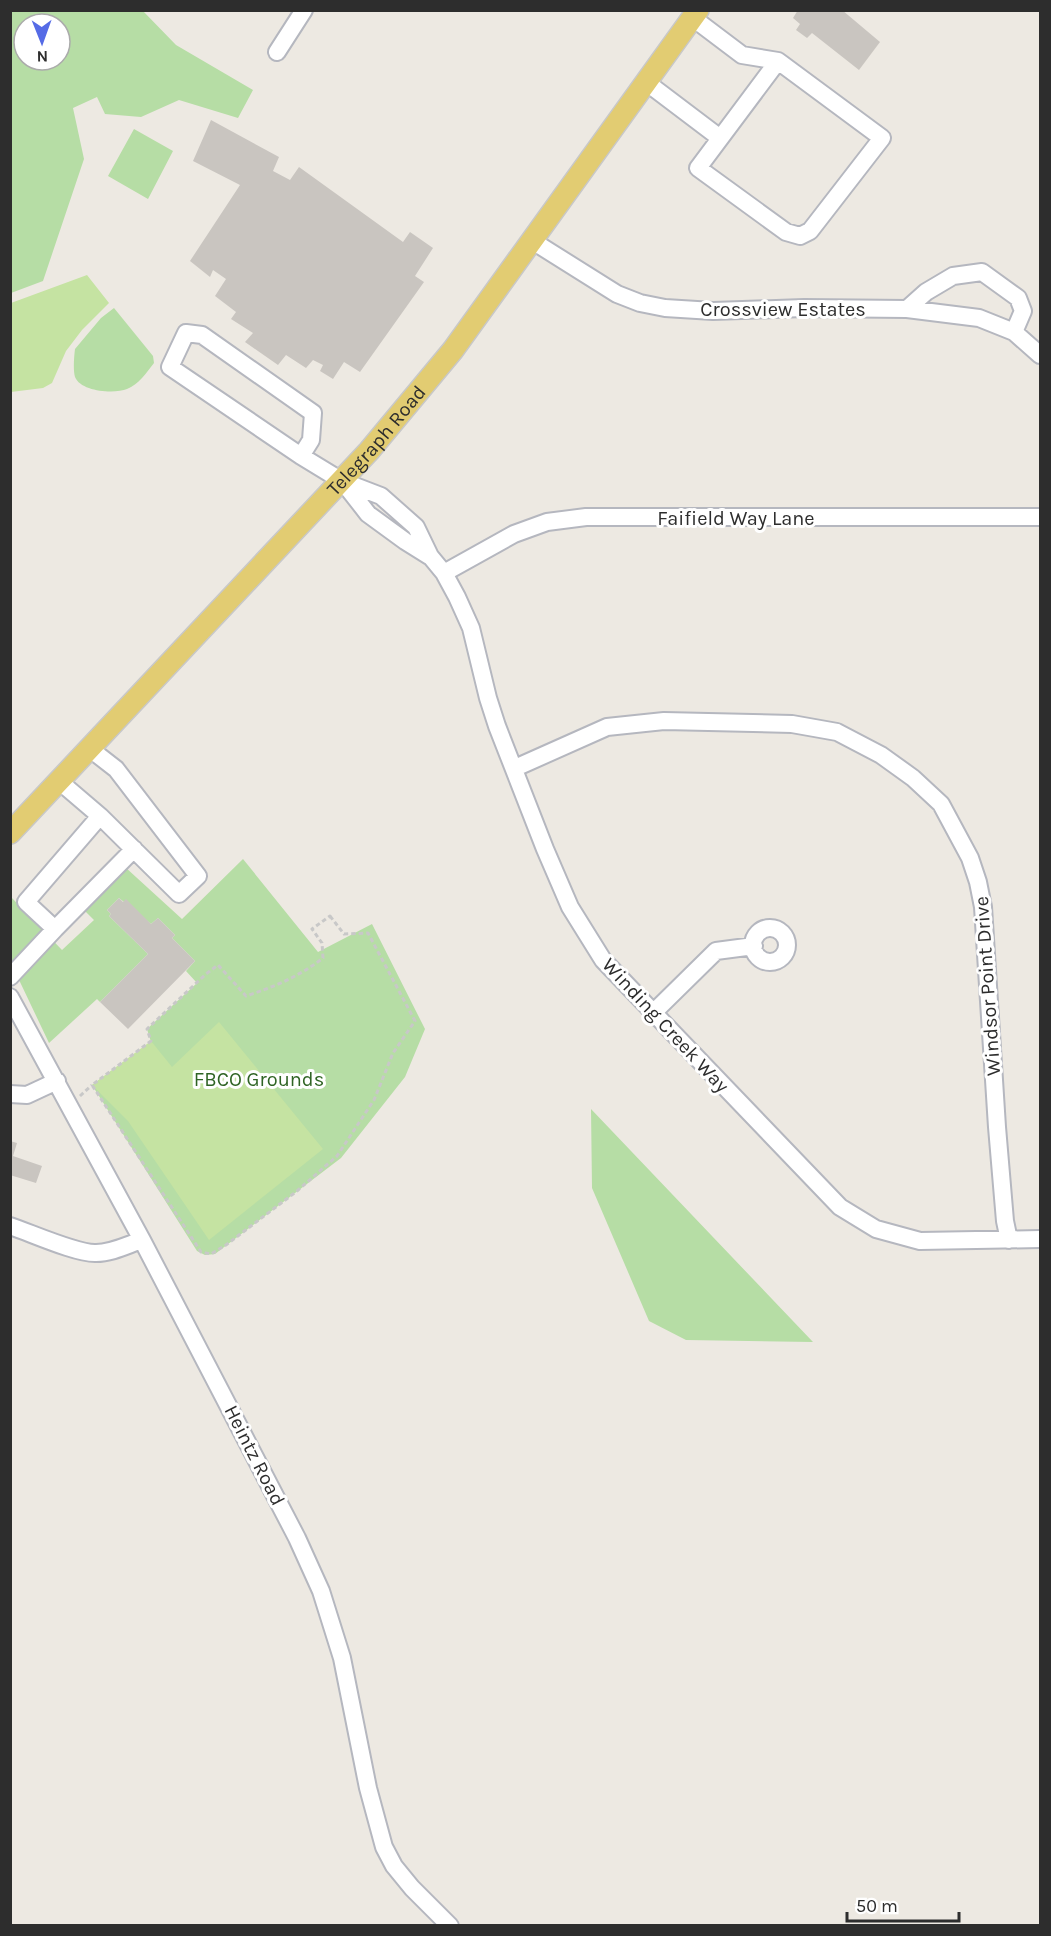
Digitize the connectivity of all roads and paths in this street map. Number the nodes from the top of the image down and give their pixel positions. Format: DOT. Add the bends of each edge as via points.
graph roads {
  1 [pos="304,10"];
  2 [pos="695,14"];
  3 [pos="277,52"];
  4 [pos="778,61"];
  5 [pos="646,82"];
  6 [pos="720,138"];
  7 [pos="531,240"];
  8 [pos="907,309"];
  9 [pos="1014,332"];
  10 [pos="1041,355"];
  11 [pos="301,456"];
  12 [pos="342,481"];
  13 [pos="1041,517"];
  14 [pos="444,573"];
  15 [pos="89,748"];
  16 [pos="515,768"];
  17 [pos="59,781"];
  18 [pos="100,816"];
  19 [pos="10,832"];
  20 [pos="134,849"];
  21 [pos="55,929"];
  22 [pos="753,946"];
  23 [pos="206,974"];
  24 [pos="10,977"];
  25 [pos="10,998"];
  26 [pos="654,1012"];
  27 [pos="57,1081"];
  28 [pos="10,1094"];
  29 [pos="10,1226"];
  30 [pos="1041,1239"];
  31 [pos="142,1240"];
  32 [pos="1009,1240"];
  33 [pos="450,1926"];
  1 -- 3 [label="street"];
  2 -- 4 [label="street" via="742,55"];
  2 -- 5 [label="main road, Telegraph Road"];
  4 -- 6 [label="street"];
  4 -- 6 [label="street" via="882,138 810,231 800,236 786,232 698,168"];
  5 -- 6 [label="street"];
  5 -- 7 [label="main road, Telegraph Road"];
  7 -- 8 [label="street, Crossview Estates" via="617,294 657,307 713,311"];
  7 -- 12 [label="main road, Telegraph Road" via="423,388"];
  8 -- 9 [label="street, Crossview Estates" via="979,318"];
  8 -- 9 [label="street" via="953,276 982,272 1018,298 1023,311"];
  9 -- 10 [label="street, Crossview Estates"];
  11 -- 11 [label="street" via="170,367 186,333 202,335 313,413 311,440"];
  11 -- 12 [label="street"];
  12 -- 14 [label="street, Winding Creek Way" via="368,514 430,556"];
  12 -- 15 [label="main road, Telegraph Road"];
  13 -- 14 [label="street, Faifield Way Lane" via="586,517 547,522 514,534"];
  14 -- 16 [label="street, Winding Creek Way" via="471,628 488,698"];
  15 -- 17 [label="main road, Telegraph Road"];
  15 -- 20 [label="street" via="116,769 198,876 180,894"];
  16 -- 26 [label="street, Winding Creek Way" via="570,907 603,960"];
  16 -- 32 [label="street, Windsor Point Drive" via="607,727 664,721 792,724 837,732 913,778 941,804 970,858 983,907 998,1139"];
  17 -- 18 [label="street"];
  17 -- 19 [label="main road, Telegraph Road"];
  18 -- 20 [label="street"];
  18 -- 21 [label="street" via="26,902"];
  20 -- 21 [label="street"];
  21 -- 24 [label="street"];
  22 -- 26 [label="street" via="716,951"];
  23 -- 23 [label="path" via="218,965 246,996 269,989 323,958 322,943 312,929 330,916 344,934 368,933 415,1021 393,1053 374,1100 337,1156 297,1191 210,1254 201,1252 92,1085 151,1041 147,1029"];
  25 -- 27 [label="street, Heintz Road"];
  26 -- 32 [label="street, Winding Creek Way" via="840,1207 876,1229 920,1241"];
  27 -- 28 [label="street" via="27,1095"];
  27 -- 31 [label="street, Heintz Road"];
  29 -- 31 [label="street" via="95,1254"];
  30 -- 32 [label="street, Winding Creek Way"];
  31 -- 33 [label="street, Heintz Road" via="264,1472 321,1591 342,1658 384,1848 412,1888"];
}
